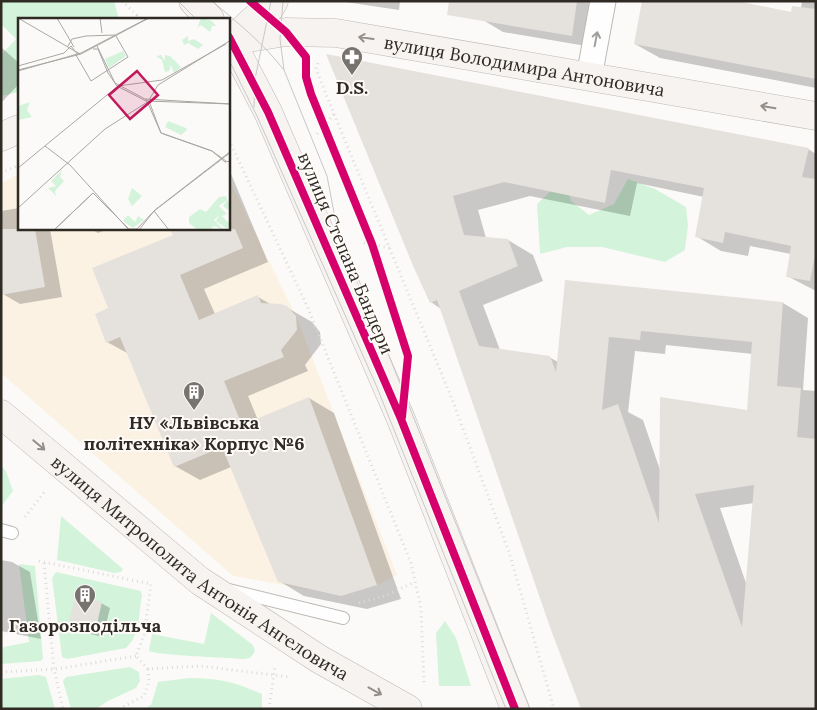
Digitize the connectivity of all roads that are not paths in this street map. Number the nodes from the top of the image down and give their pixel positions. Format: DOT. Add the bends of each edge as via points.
graph roads {
  1 [pos="193,1"];
  2 [pos="274,1"];
  3 [pos="604,1"];
  4 [pos="209,18"];
  5 [pos="230,40"];
  6 [pos="589,77"];
  7 [pos="816,116"];
  8 [pos="18,130"];
  9 [pos="1,137"];
  10 [pos="1,414"];
  11 [pos="206,585"];
  12 [pos="343,618"];
  13 [pos="408,709"];
  14 [pos="515,709"];
  1 -- 4 [label="main road"];
  2 -- 5 [label="main road" via="270,8"];
  6 -- 3 [label="street, one-way"];
  6 -- 5 [label="main road, вулиця Володимира Антоновича, one-way" via="336,33 286,32"];
  5 -- 14 [label="main road, вулиця Степана Бандери" via="299,180 394,402"];
  7 -- 6 [label="main road, вулиця Володимира Антоновича, one-way"];
  8 -- 9 [label="main road"];
  10 -- 11 [label="main road, вулиця Митрополита Антонія Ангеловича, one-way"];
  11 -- 12 [label="lane"];
  11 -- 13 [label="main road, вулиця Митрополита Антонія Ангеловича, one-way" via="319,659"];
}
